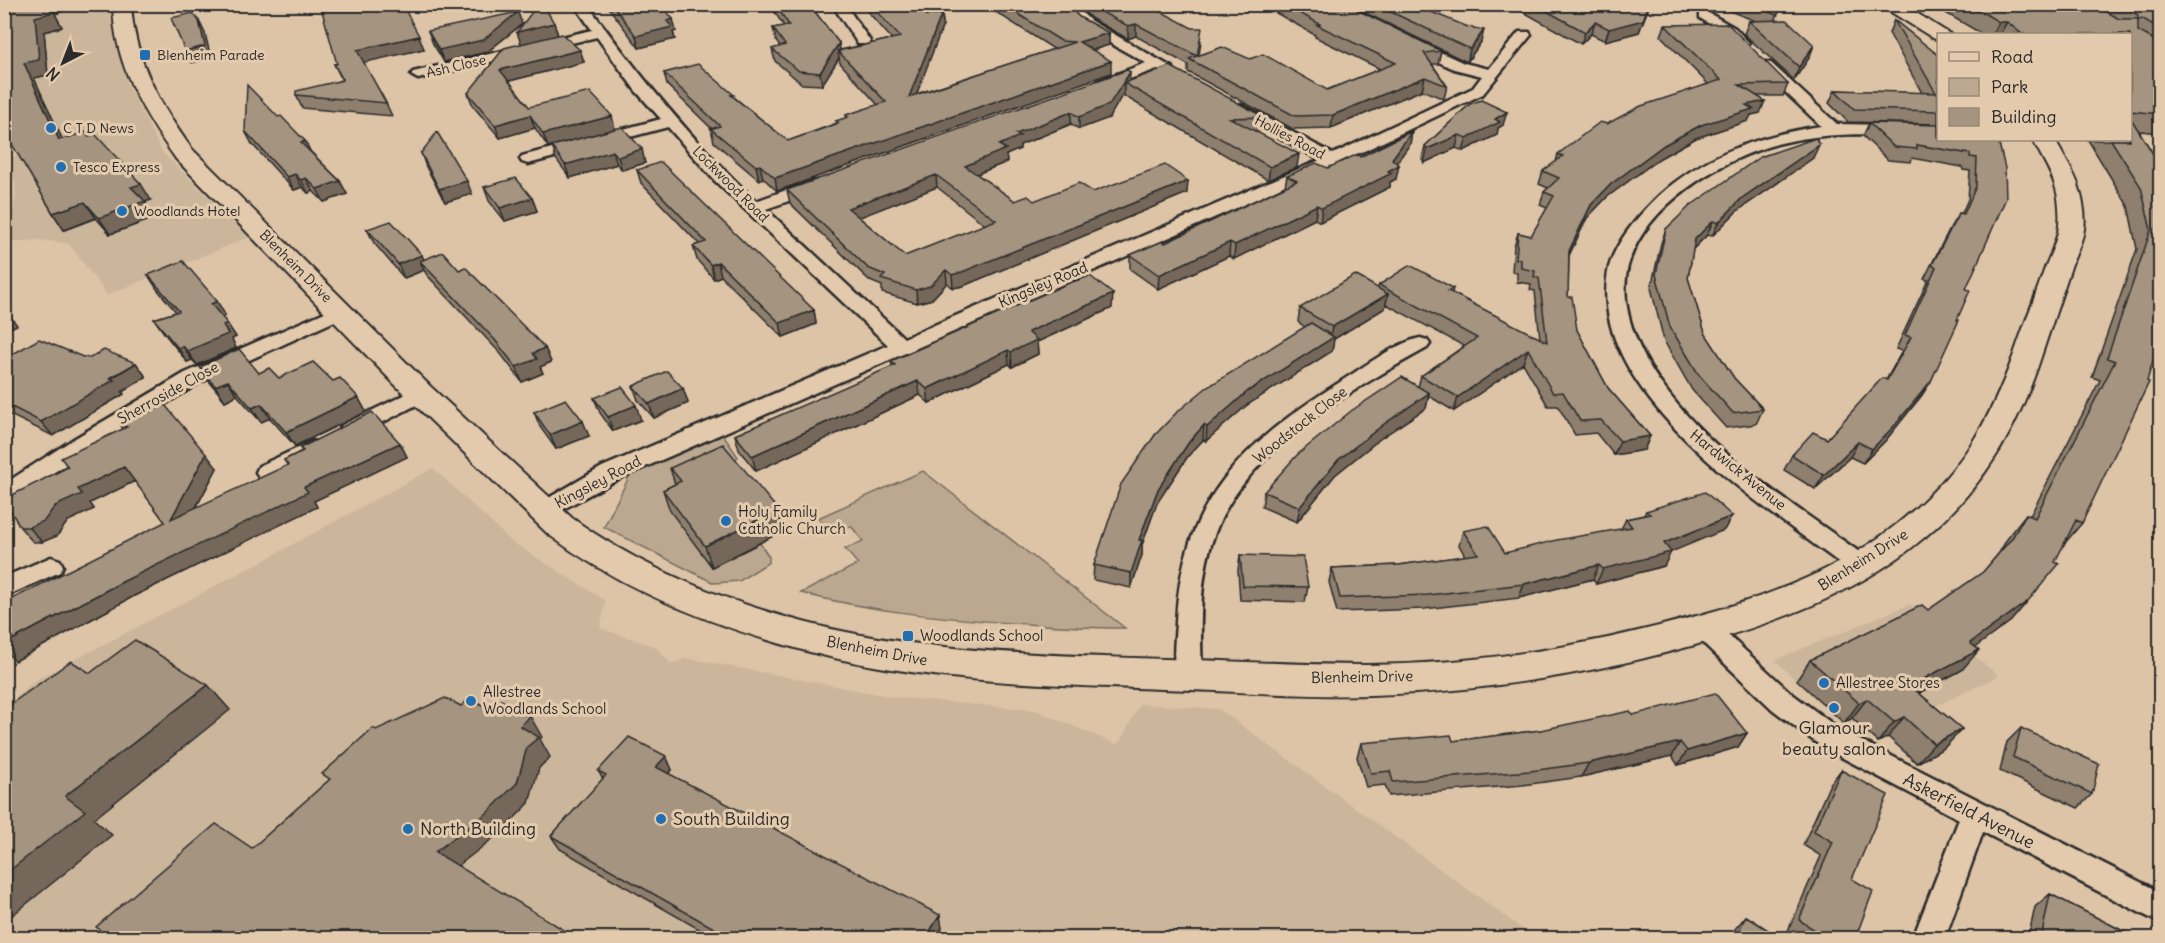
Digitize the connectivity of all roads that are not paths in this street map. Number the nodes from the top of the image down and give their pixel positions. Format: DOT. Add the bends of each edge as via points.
graph roads {
  1 [pos="122,4"];
  2 [pos="580,4"];
  3 [pos="838,4"];
  4 [pos="1063,4"];
  5 [pos="1887,4"];
  6 [pos="1702,21"];
  7 [pos="600,32"];
  8 [pos="1938,33"];
  9 [pos="1524,35"];
  10 [pos="1396,36"];
  11 [pos="863,41"];
  12 [pos="1158,64"];
  13 [pos="1493,74"];
  14 [pos="418,75"];
  15 [pos="1178,75"];
  16 [pos="1083,90"];
  17 [pos="1228,103"];
  18 [pos="669,122"];
  19 [pos="1833,129"];
  20 [pos="1937,131"];
  21 [pos="2042,141"];
  22 [pos="528,159"];
  23 [pos="1333,160"];
  24 [pos="831,180"];
  25 [pos="753,208"];
  26 [pos="341,311"];
  27 [pos="1420,344"];
  28 [pos="902,346"];
  29 [pos="421,394"];
  30 [pos="267,472"];
  31 [pos="4,495"];
  32 [pos="543,512"];
  33 [pos="51,566"];
  34 [pos="1860,566"];
  35 [pos="4,588"];
  36 [pos="1705,629"];
  37 [pos="1189,674"];
  38 [pos="1975,815"];
  39 [pos="2160,908"];
  40 [pos="1929,939"];
  1 -- 26 [label="street, Blenheim Drive" via="122,22 133,65 167,130 201,173"];
  2 -- 7 [label="street, Lockwood Road"];
  3 -- 11 [label="street"];
  4 -- 12 [label="street" via="1086,24"];
  5 -- 8 [label="street"];
  6 -- 19 [label="street" via="1720,24 1730,31"];
  7 -- 14 [label="street, Ash Close"];
  7 -- 18 [label="street, Lockwood Road"];
  9 -- 13 [label="street, Kingsley Road"];
  10 -- 13 [label="street" via="1459,66"];
  12 -- 15 [label="street"];
  12 -- 16 [label="street"];
  13 -- 23 [label="street, Kingsley Road" via="1478,91"];
  17 -- 23 [label="street, Hollies Road"];
  18 -- 22 [label="street"];
  18 -- 25 [label="street, Lockwood Road"];
  19 -- 20 [label="street, Hardwick Avenue"];
  19 -- 34 [label="street, Hardwick Avenue" via="1786,137 1738,152 1692,178 1640,225 1621,259 1616,288 1633,354 1677,418 1733,470"];
  21 -- 34 [label="street, Blenheim Drive" via="2068,188 2072,228 1999,428 1955,490 1907,534"];
  23 -- 28 [label="street, Kingsley Road"];
  24 -- 25 [label="street"];
  25 -- 28 [label="street, Lockwood Road"];
  26 -- 29 [label="street, Blenheim Drive"];
  26 -- 31 [label="street, Sherroside Close" via="192,378"];
  27 -- 37 [label="street, Woodstock Close" via="1318,407 1260,453 1211,516 1196,562 1187,626"];
  28 -- 32 [label="street, Kingsley Road" via="610,473"];
  29 -- 30 [label="street"];
  29 -- 32 [label="street, Blenheim Drive"];
  32 -- 37 [label="street, Blenheim Drive" via="579,540 653,581 720,610 806,637 919,660"];
  33 -- 35 [label="street"];
  34 -- 36 [label="street, Blenheim Drive" via="1810,592"];
  36 -- 37 [label="street, Blenheim Drive" via="1565,662 1470,674 1369,680"];
  36 -- 38 [label="street, Askerfield Avenue" via="1798,716 1832,739"];
  38 -- 39 [label="street, Askerfield Avenue"];
  38 -- 40 [label="street"];
}
